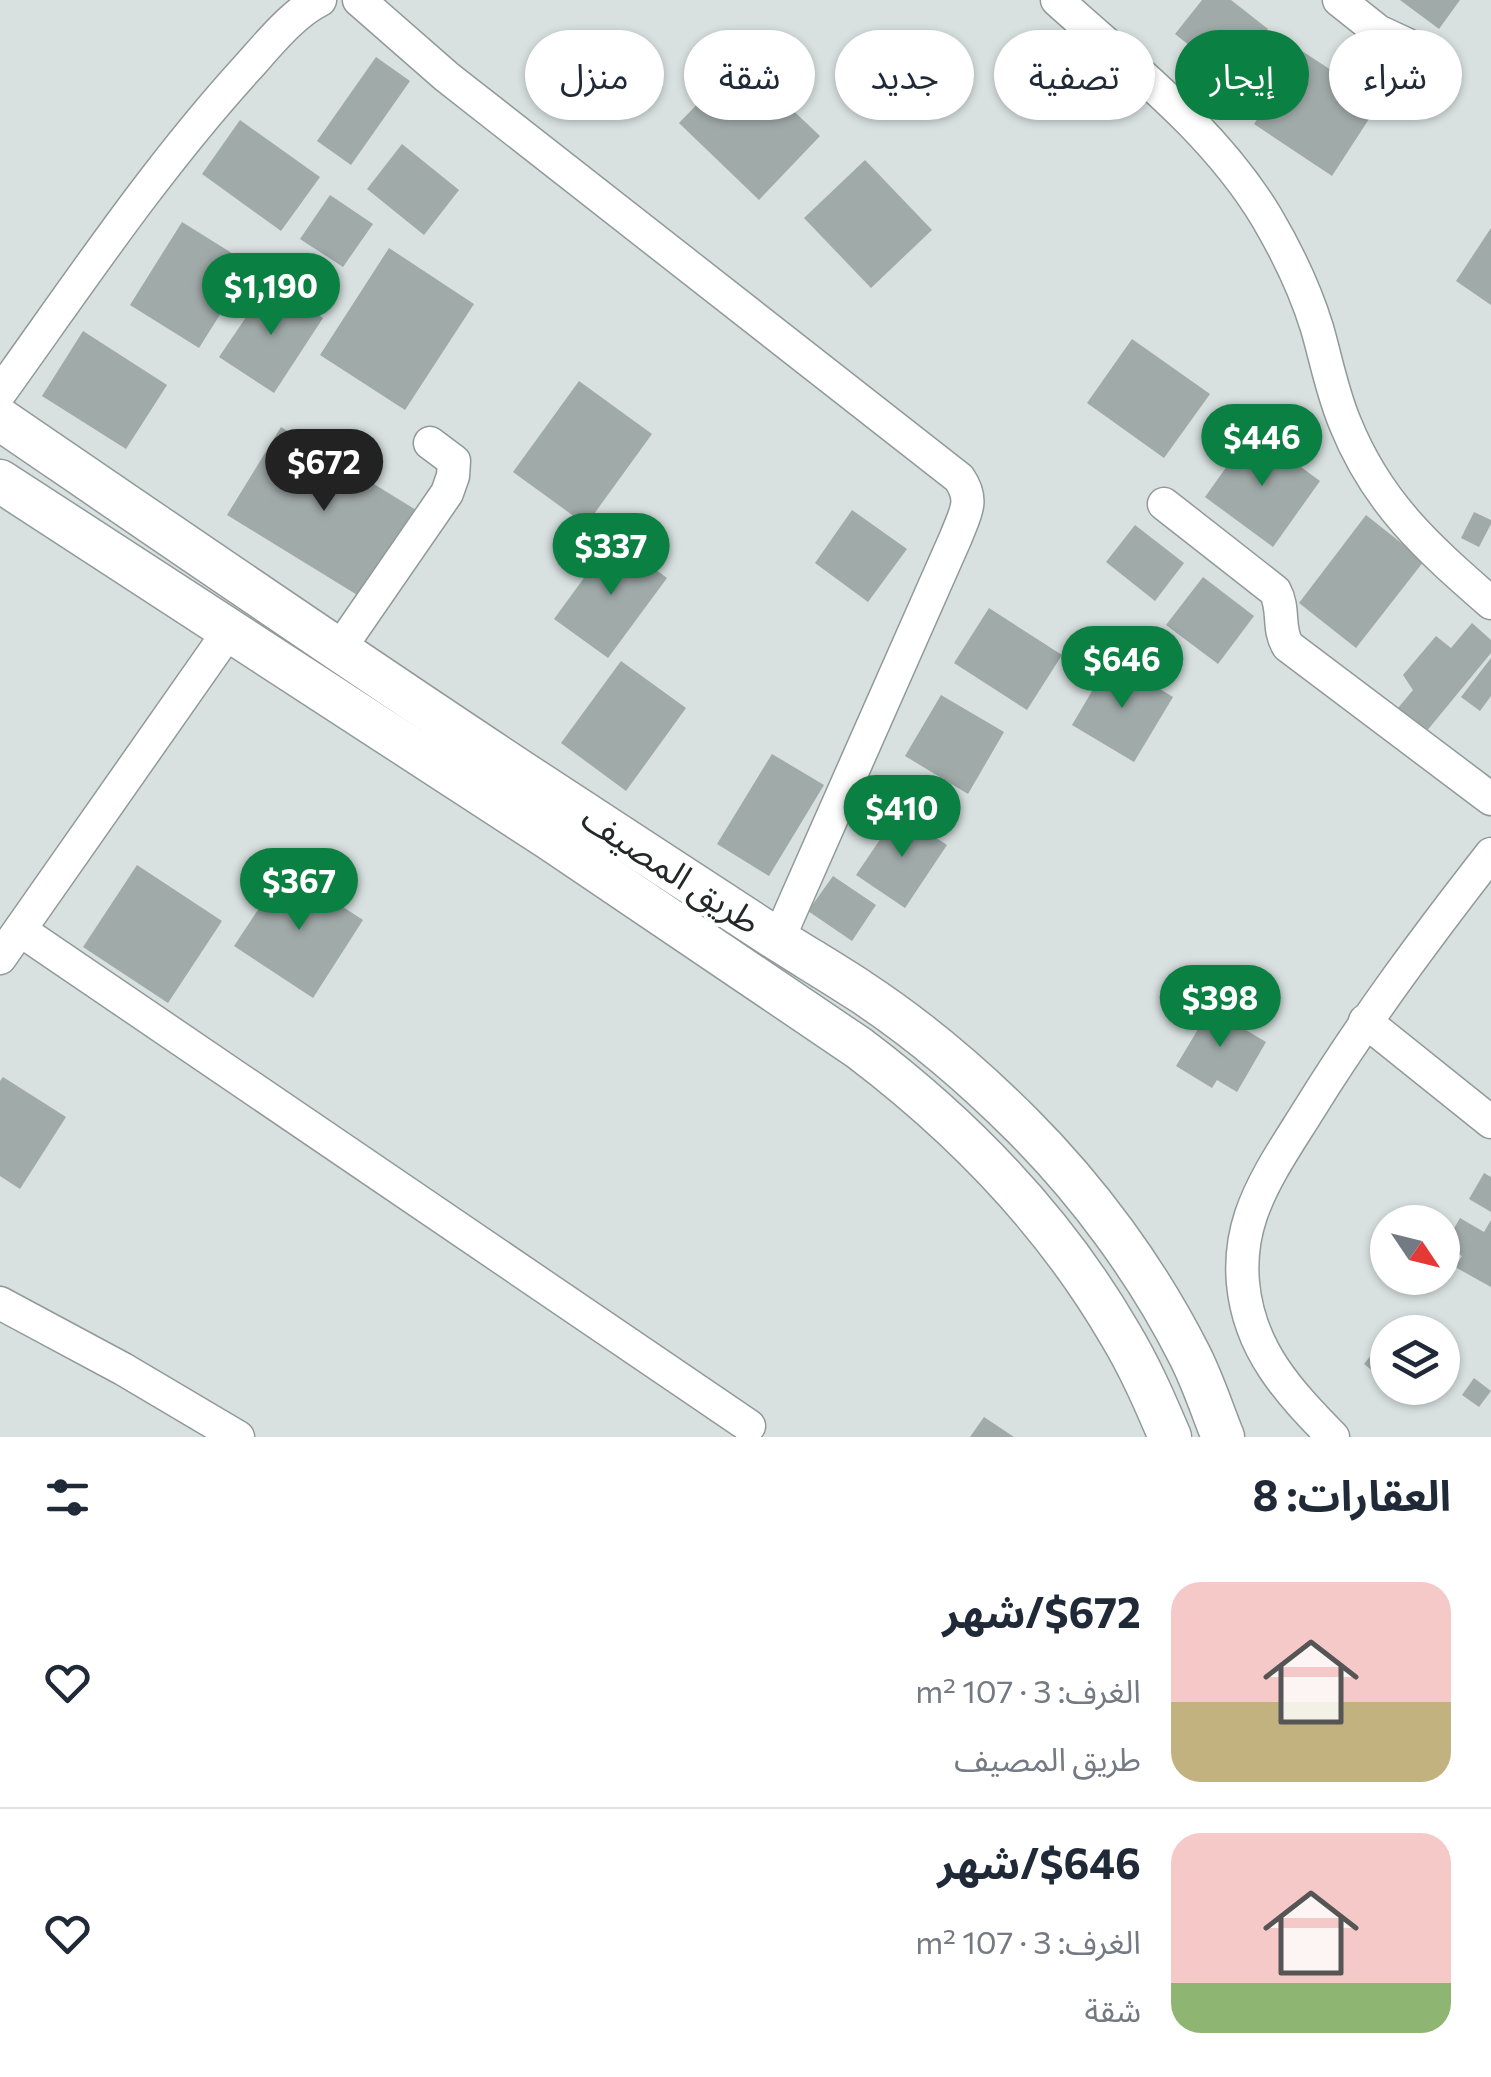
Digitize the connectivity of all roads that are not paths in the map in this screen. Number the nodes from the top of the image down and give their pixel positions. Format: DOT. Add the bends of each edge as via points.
graph roads {
  1 [pos="320,0"];
  2 [pos="359,0"];
  3 [pos="1057,0"];
  4 [pos="1339,0"];
  5 [pos="1377,30"];
  6 [pos="0,394"];
  7 [pos="0,419"];
  8 [pos="430,443"];
  9 [pos="0,481"];
  10 [pos="1164,504"];
  11 [pos="1491,603"];
  12 [pos="230,631"];
  13 [pos="338,650"];
  14 [pos="1491,799"];
  15 [pos="1491,854"];
  16 [pos="20,930"];
  17 [pos="778,940"];
  18 [pos="0,958"];
  19 [pos="1365,1021"];
  20 [pos="1491,1122"];
  21 [pos="0,1304"];
  22 [pos="749,1426"];
  23 [pos="238,1437"];
  24 [pos="1170,1437"];
  25 [pos="1224,1437"];
  26 [pos="1333,1437"];
  1 -- 6 [label="street" via="276,36 166,161"];
  2 -- 17 [label="street" via="967,490 956,536"];
  3 -- 11 [label="street" via="1187,119 1242,182 1302,286 1344,420 1372,477 1410,529"];
  4 -- 5 [label="street"];
  7 -- 13 [label="main road, طريق المصيف"];
  8 -- 13 [label="street" via="454,461 447,493"];
  9 -- 12 [label="main road, طريق المصيف"];
  10 -- 14 [label="street" via="1275,590 1282,634 1294,651"];
  12 -- 16 [label="street"];
  12 -- 24 [label="main road, طريق المصيف" via="550,838 908,1086 1023,1198 1082,1273 1121,1335"];
  13 -- 17 [label="main road, طريق المصيف"];
  15 -- 19 [label="street"];
  16 -- 18 [label="street"];
  16 -- 22 [label="street"];
  17 -- 25 [label="main road, طريق المصيف" via="930,1043 1055,1160 1159,1301"];
  19 -- 20 [label="street"];
  19 -- 26 [label="street" via="1262,1188 1244,1242 1246,1307 1259,1342 1290,1393"];
  21 -- 23 [label="street"];
}
